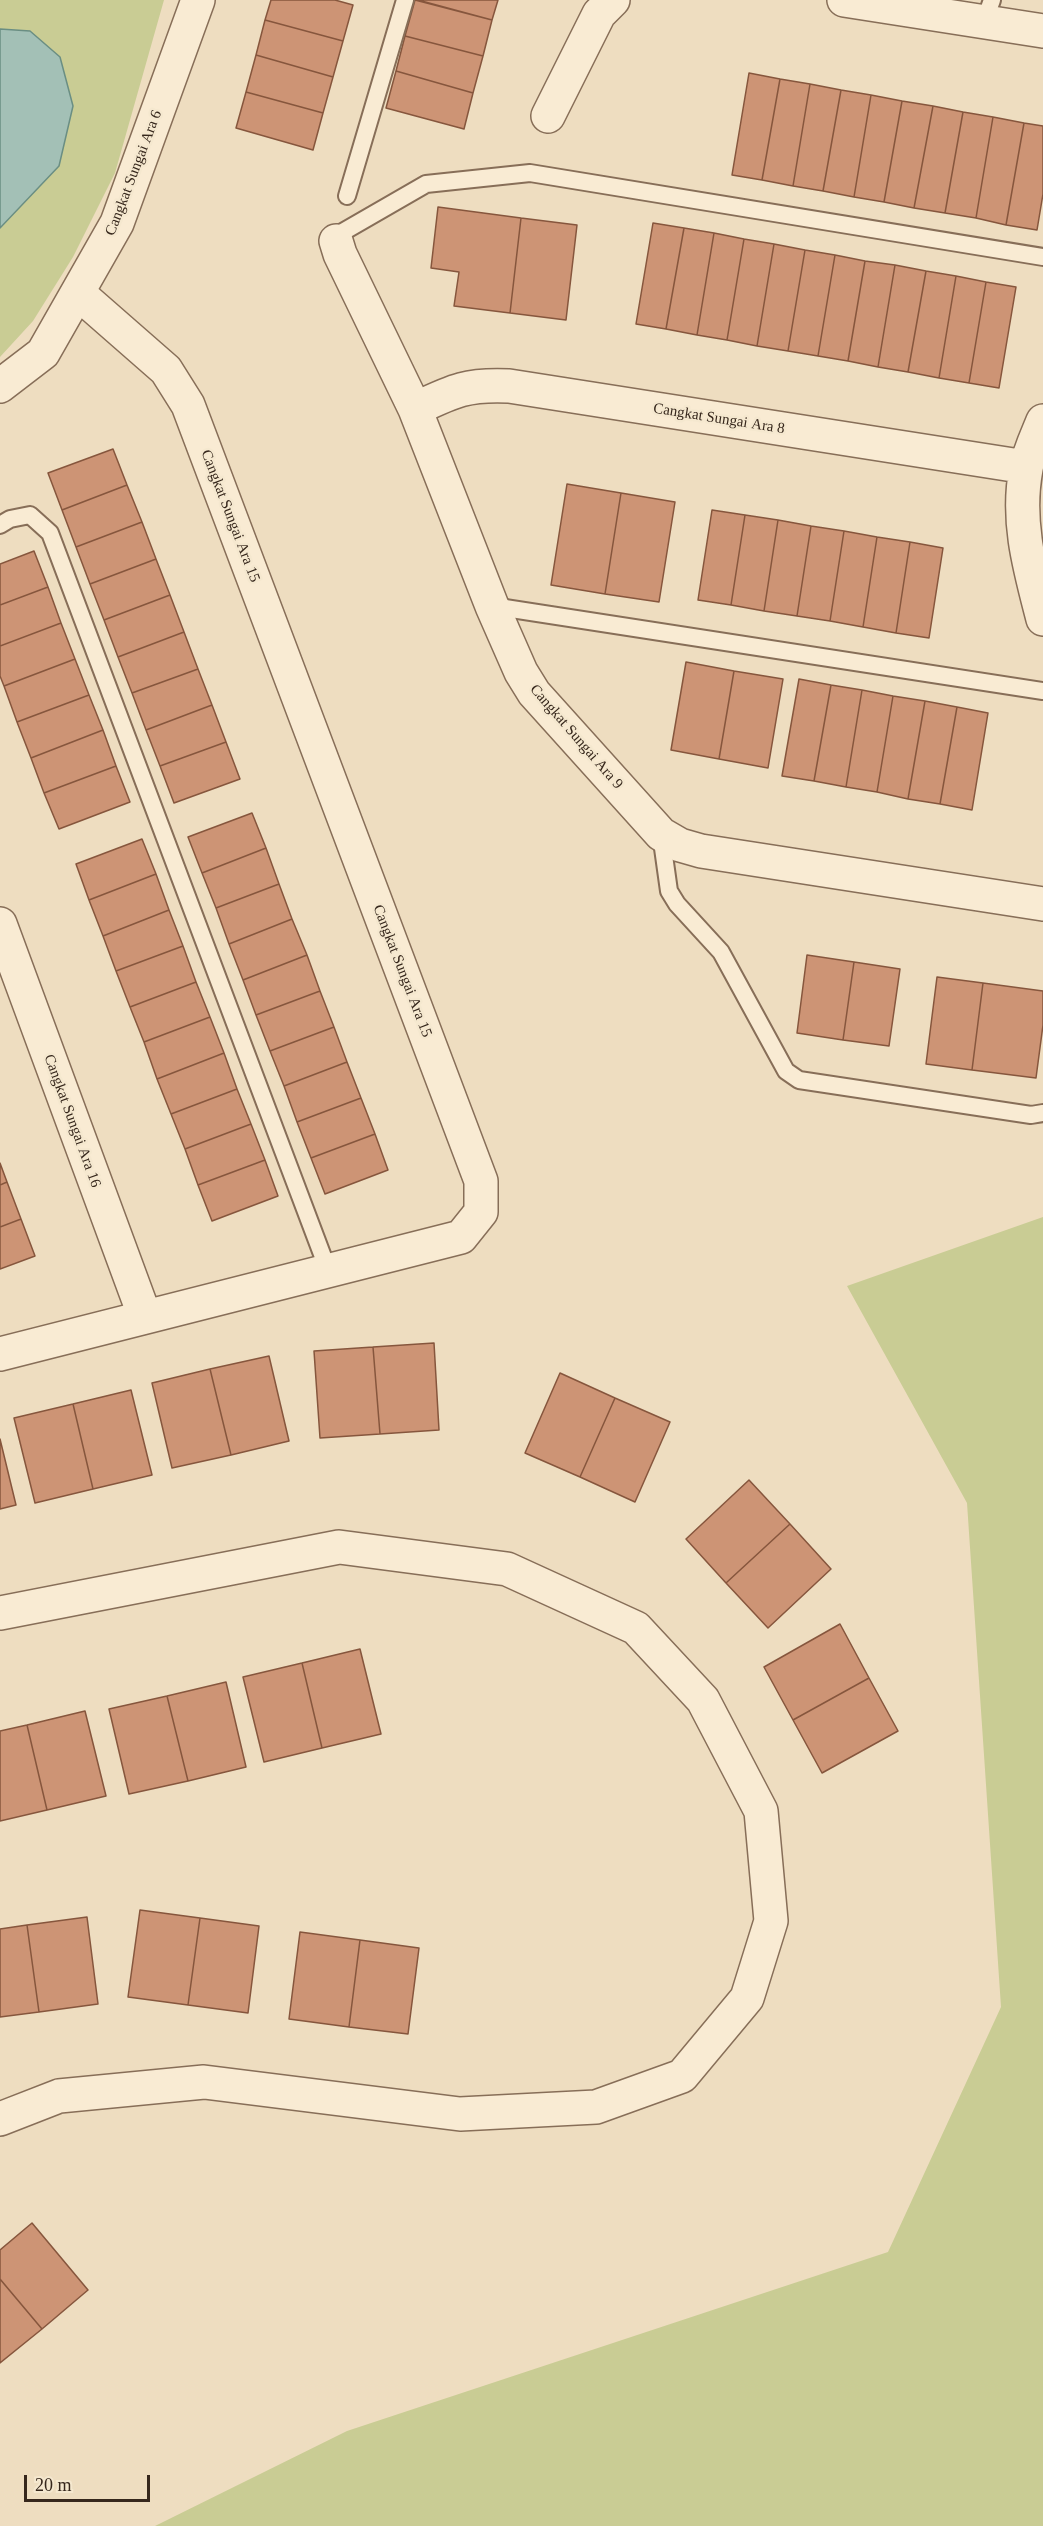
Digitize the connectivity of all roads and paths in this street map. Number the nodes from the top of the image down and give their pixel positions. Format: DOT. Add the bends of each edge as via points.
graph roads {
  1 [pos="198,0"];
  2 [pos="405,0"];
  3 [pos="613,0"];
  4 [pos="844,0"];
  5 [pos="988,11"];
  6 [pos="1043,31"];
  7 [pos="548,116"];
  8 [pos="347,196"];
  9 [pos="336,241"];
  10 [pos="1043,257"];
  11 [pos="78,293"];
  12 [pos="0,386"];
  13 [pos="415,409"];
  14 [pos="1043,421"];
  15 [pos="1026,467"];
  16 [pos="0,525"];
  17 [pos="492,606"];
  18 [pos="1043,619"];
  19 [pos="1043,691"];
  20 [pos="661,834"];
  21 [pos="1043,904"];
  22 [pos="0,924"];
  23 [pos="1043,1113"];
  24 [pos="328,1270"];
  25 [pos="145,1317"];
  26 [pos="0,1354"];
  27 [pos="0,1613"];
  28 [pos="0,2119"];
  1 -- 11 [label="street, Cangkat Sungai Ara 6" via="117,223"];
  2 -- 8 [label="lane"];
  3 -- 7 [label="street" via="599,14"];
  4 -- 5 [label="street"];
  5 -- 6 [label="street"];
  9 -- 10 [label="lane" via="340,233 426,184 530,173"];
  9 -- 13 [label="street, Cangkat Sungai Ara 9"];
  11 -- 12 [label="street, Cangkat Sungai Ara 6" via="43,352"];
  11 -- 24 [label="street, Cangkat Sungai Ara 15" via="166,370 188,405 481,1181 481,1212 461,1236"];
  13 -- 15 [label="street, Cangkat Sungai Ara 8" via="459,389 508,386"];
  13 -- 17 [label="street, Cangkat Sungai Ara 9"];
  14 -- 15 [label="street"];
  15 -- 18 [label="street" via="1021,511 1027,558"];
  16 -- 24 [label="lane" via="30,515 50,533"];
  17 -- 19 [label="lane"];
  17 -- 20 [label="street, Cangkat Sungai Ara 9" via="534,693"];
  20 -- 21 [label="street, Cangkat Sungai Ara 9" via="701,851"];
  20 -- 23 [label="lane" via="669,891 722,952 792,1077 1031,1115"];
  22 -- 25 [label="street, Cangkat Sungai Ara 16"];
  24 -- 25 [label="street, Cangkat Sungai Ara 15"];
  25 -- 26 [label="street, Cangkat Sungai Ara 15"];
  27 -- 28 [label="street" via="339,1547 507,1569 636,1629 703,1700 761,1811 771,1921 747,1998 682,2076 596,2107 460,2114 204,2082 59,2096"];
}
